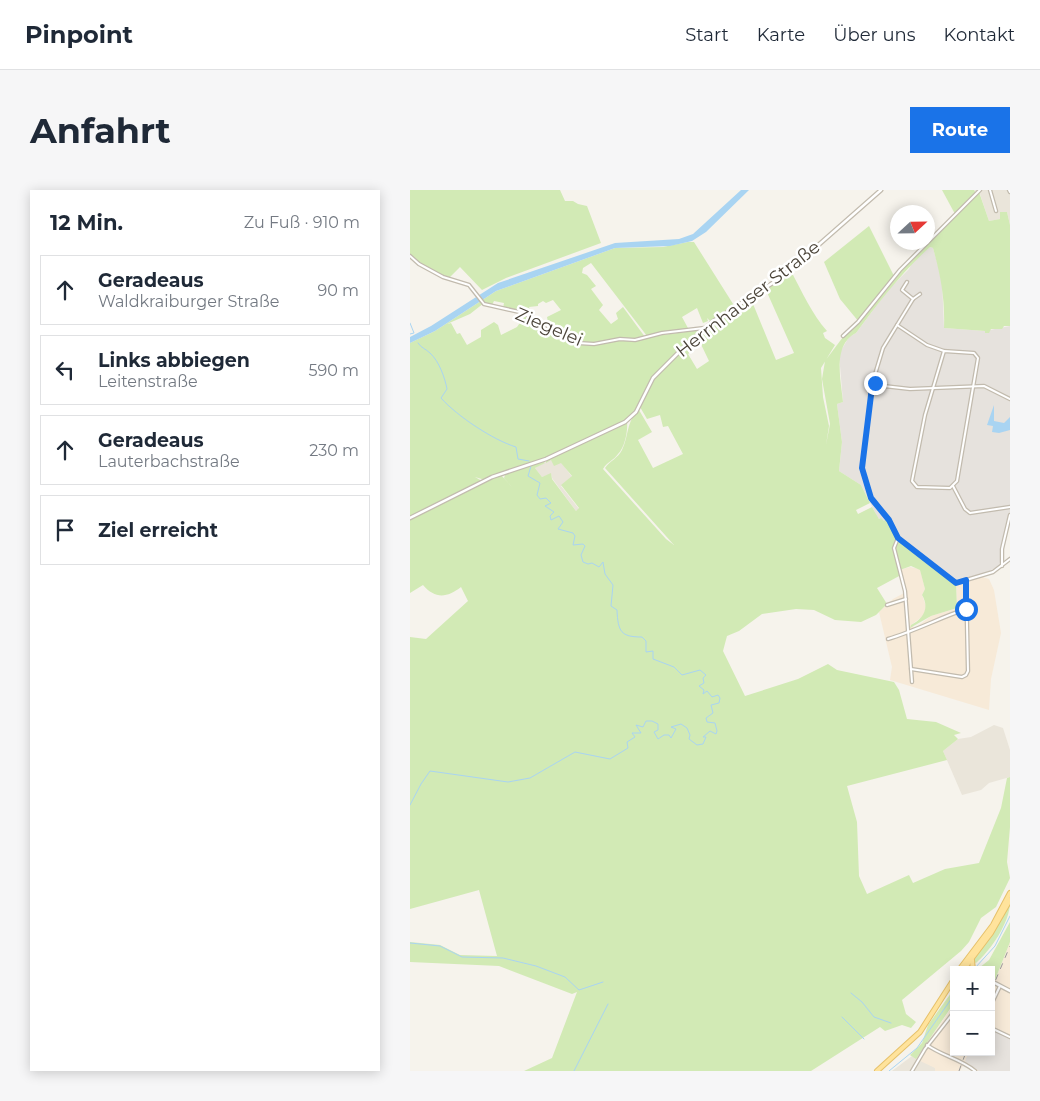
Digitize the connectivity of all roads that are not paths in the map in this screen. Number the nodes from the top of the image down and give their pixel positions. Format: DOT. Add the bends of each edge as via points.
graph roads {
  1 [pos="881,190"];
  2 [pos="980,190"];
  3 [pos="990,190"];
  4 [pos="996,211"];
  5 [pos="410,256"];
  6 [pos="907,282"];
  7 [pos="920,294"];
  8 [pos="913,299"];
  9 [pos="897,325"];
  10 [pos="704,328"];
  11 [pos="843,336"];
  12 [pos="944,351"];
  13 [pos="873,381"];
  14 [pos="875,385"];
  15 [pos="974,386"];
  16 [pos="872,387"];
  17 [pos="933,388"];
  18 [pos="1010,399"];
  19 [pos="953,486"];
  20 [pos="1010,507"];
  21 [pos="1010,515"];
  22 [pos="410,518"];
  23 [pos="898,538"];
  24 [pos="1010,559"];
  25 [pos="1002,566"];
  26 [pos="966,580"];
  27 [pos="906,599"];
  28 [pos="887,605"];
  29 [pos="966,609"];
  30 [pos="908,633"];
  31 [pos="888,639"];
  32 [pos="911,669"];
  33 [pos="912,682"];
  34 [pos="1010,893"];
  35 [pos="1010,900"];
  36 [pos="977,952"];
  37 [pos="965,964"];
  38 [pos="968,966"];
  39 [pos="972,966"];
  40 [pos="995,983"];
  41 [pos="950,986"];
  42 [pos="1000,986"];
  43 [pos="1010,991"];
  44 [pos="995,997"];
  45 [pos="950,1017"];
  46 [pos="995,1030"];
  47 [pos="1010,1037"];
  48 [pos="927,1046"];
  49 [pos="877,1071"];
  50 [pos="912,1071"];
  51 [pos="975,1071"];
  1 -- 10 [label="street, Herrnhauser Straße" via="782,278"];
  2 -- 11 [label="street" via="892,278"];
  3 -- 4 [label="street"];
  5 -- 10 [label="street, Ziegelei" via="443,277 469,285 486,305 524,313 567,338 585,344 635,340"];
  6 -- 8 [label="street" via="901,290"];
  7 -- 8 [label="street"];
  8 -- 9 [label="street"];
  9 -- 12 [label="street" via="926,345"];
  9 -- 13 [label="street" via="879,356"];
  10 -- 22 [label="street, Herrnhauser Straße" via="653,378 636,412 625,422 546,459 497,475"];
  12 -- 15 [label="street" via="977,355"];
  12 -- 17 [label="street"];
  13 -- 14 [label="street"];
  13 -- 16 [label="street" via="869,382"];
  14 -- 16 [label="street"];
  14 -- 17 [label="street"];
  15 -- 17 [label="street"];
  15 -- 18 [label="street" via="991,388"];
  15 -- 19 [label="street" via="957,481"];
  16 -- 23 [label="street" via="863,473 869,493"];
  17 -- 19 [label="street" via="912,481 917,487 942,489"];
  19 -- 20 [label="street" via="970,513"];
  21 -- 25 [label="street" via="1002,549"];
  23 -- 26 [label="street" via="956,583"];
  23 -- 27 [label="street" via="894,551"];
  24 -- 25 [label="street"];
  25 -- 26 [label="street"];
  26 -- 29 [label="street"];
  27 -- 28 [label="street"];
  27 -- 30 [label="street"];
  29 -- 30 [label="street" via="934,619"];
  29 -- 32 [label="street" via="966,675"];
  30 -- 31 [label="street"];
  30 -- 32 [label="street"];
  32 -- 33 [label="street"];
  34 -- 37 [label="main road"];
  35 -- 36 [label="main road"];
  36 -- 37 [label="main road"];
  36 -- 39 [label="main road"];
  37 -- 38 [label="street"];
  40 -- 42 [label="street"];
  41 -- 49 [label="main road" via="915,1038"];
  42 -- 43 [label="street"];
  42 -- 44 [label="street"];
  45 -- 48 [label="street"];
  46 -- 47 [label="street"];
  48 -- 50 [label="street"];
  48 -- 51 [label="street"];
}
